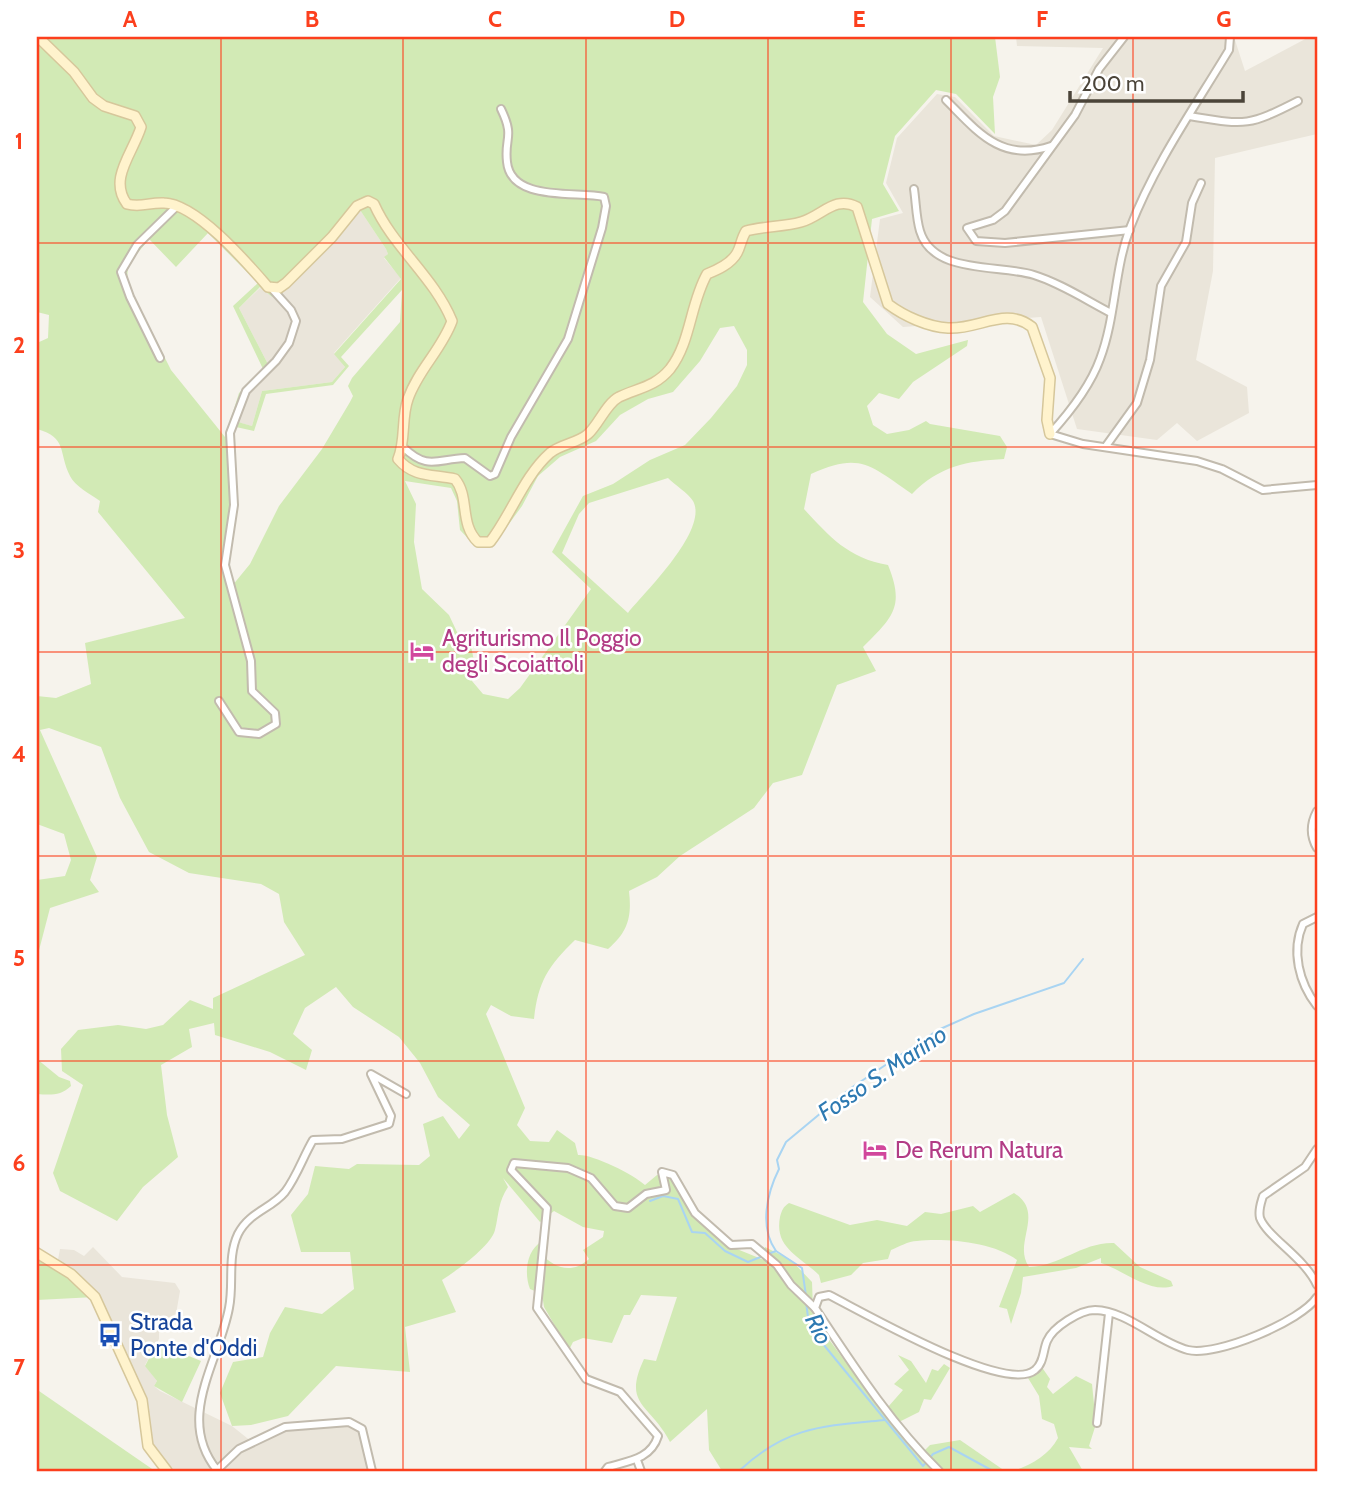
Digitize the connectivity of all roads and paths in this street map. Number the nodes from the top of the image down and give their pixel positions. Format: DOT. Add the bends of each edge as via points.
graph roads {
  1 [pos="38,37"];
  2 [pos="1124,37"];
  3 [pos="1230,37"];
  4 [pos="946,100"];
  5 [pos="1298,101"];
  6 [pos="501,109"];
  7 [pos="1189,116"];
  8 [pos="1052,145"];
  9 [pos="1201,183"];
  10 [pos="914,189"];
  11 [pos="176,207"];
  12 [pos="1130,230"];
  13 [pos="274,290"];
  14 [pos="1111,313"];
  15 [pos="160,358"];
  16 [pos="1050,434"];
  17 [pos="1106,446"];
  18 [pos="403,447"];
  19 [pos="1317,485"];
  20 [pos="219,701"];
  21 [pos="1317,811"];
  22 [pos="1317,848"];
  23 [pos="1317,918"];
  24 [pos="1317,1006"];
  25 [pos="406,1094"];
  26 [pos="1317,1149"];
  27 [pos="37,1253"];
  28 [pos="1317,1285"];
  29 [pos="1317,1297"];
  30 [pos="813,1306"];
  31 [pos="1108,1313"];
  32 [pos="1097,1423"];
  33 [pos="638,1460"];
  34 [pos="936,1469"];
  35 [pos="167,1471"];
  36 [pos="217,1471"];
  37 [pos="372,1471"];
  38 [pos="605,1471"];
  39 [pos="641,1471"];
  1 -- 11 [label="street" via="75,72 93,98 135,116 141,127 120,172 118,186 127,204"];
  2 -- 8 [label="street"];
  3 -- 7 [label="street" via="1229,50"];
  4 -- 8 [label="street" via="985,139 1035,151"];
  5 -- 7 [label="street" via="1245,124"];
  6 -- 18 [label="street" via="510,136 507,164 519,185 604,197 602,228 568,339 511,436 495,474 490,476 465,458 438,464 424,461"];
  7 -- 12 [label="street" via="1143,197"];
  8 -- 12 [label="street" via="1005,211 967,228 970,235 976,241 1005,243"];
  9 -- 17 [label="street" via="1192,203 1186,243 1161,286 1150,360 1137,403"];
  10 -- 14 [label="street" via="919,230 936,253 952,262 1032,274"];
  11 -- 13 [label="street" via="224,239"];
  11 -- 15 [label="street" via="142,238 121,272"];
  12 -- 14 [label="street"];
  13 -- 18 [label="street" via="332,237 358,205 374,204 444,302 452,321 407,401"];
  13 -- 20 [label="street" via="296,321 289,342 246,391 235,417 229,453 234,505 225,565 251,661 252,691 275,713 276,724 259,734 239,732"];
  14 -- 16 [label="street" via="1101,357 1088,385"];
  16 -- 17 [label="street"];
  16 -- 18 [label="street" via="1046,420 1050,378 1032,327 1012,317 948,328 901,313 888,303 857,207 848,202 832,205 801,222 746,231 737,253 707,274 670,368 653,385 617,398 587,436 552,452 536,468 490,542 478,542 470,534 461,486 455,479 406,469 398,459"];
  17 -- 19 [label="street" via="1197,461 1263,490"];
  21 -- 22 [label="street" via="1311,838"];
  23 -- 24 [label="street" via="1303,924 1296,939 1303,983"];
  25 -- 36 [label="street" via="371,1074 391,1116 389,1124 342,1139 313,1140 284,1193 256,1212 238,1235 229,1311 200,1401 202,1441"];
  26 -- 28 [label="street" via="1305,1167 1263,1196 1259,1211 1261,1220 1305,1263"];
  27 -- 35 [label="street" via="71,1274 95,1297 142,1400 148,1446"];
  29 -- 31 [label="street" via="1297,1316 1205,1352 1187,1350"];
  30 -- 31 [label="street" via="819,1297 829,1296 966,1363 1026,1375 1039,1366 1049,1337 1068,1321 1093,1310"];
  30 -- 33 [label="street" via="759,1250 751,1244 731,1245 695,1213 673,1175 662,1172 666,1190 646,1194 628,1208 615,1206 591,1178 568,1168 514,1163 511,1171 547,1208 537,1308 586,1379 620,1392 655,1429 658,1440"];
  30 -- 34 [label="street" via="874,1396"];
  31 -- 32 [label="street"];
  33 -- 38 [label="street"];
  33 -- 39 [label="street"];
  36 -- 37 [label="street" via="239,1450 285,1427 349,1422 362,1429"];
}
